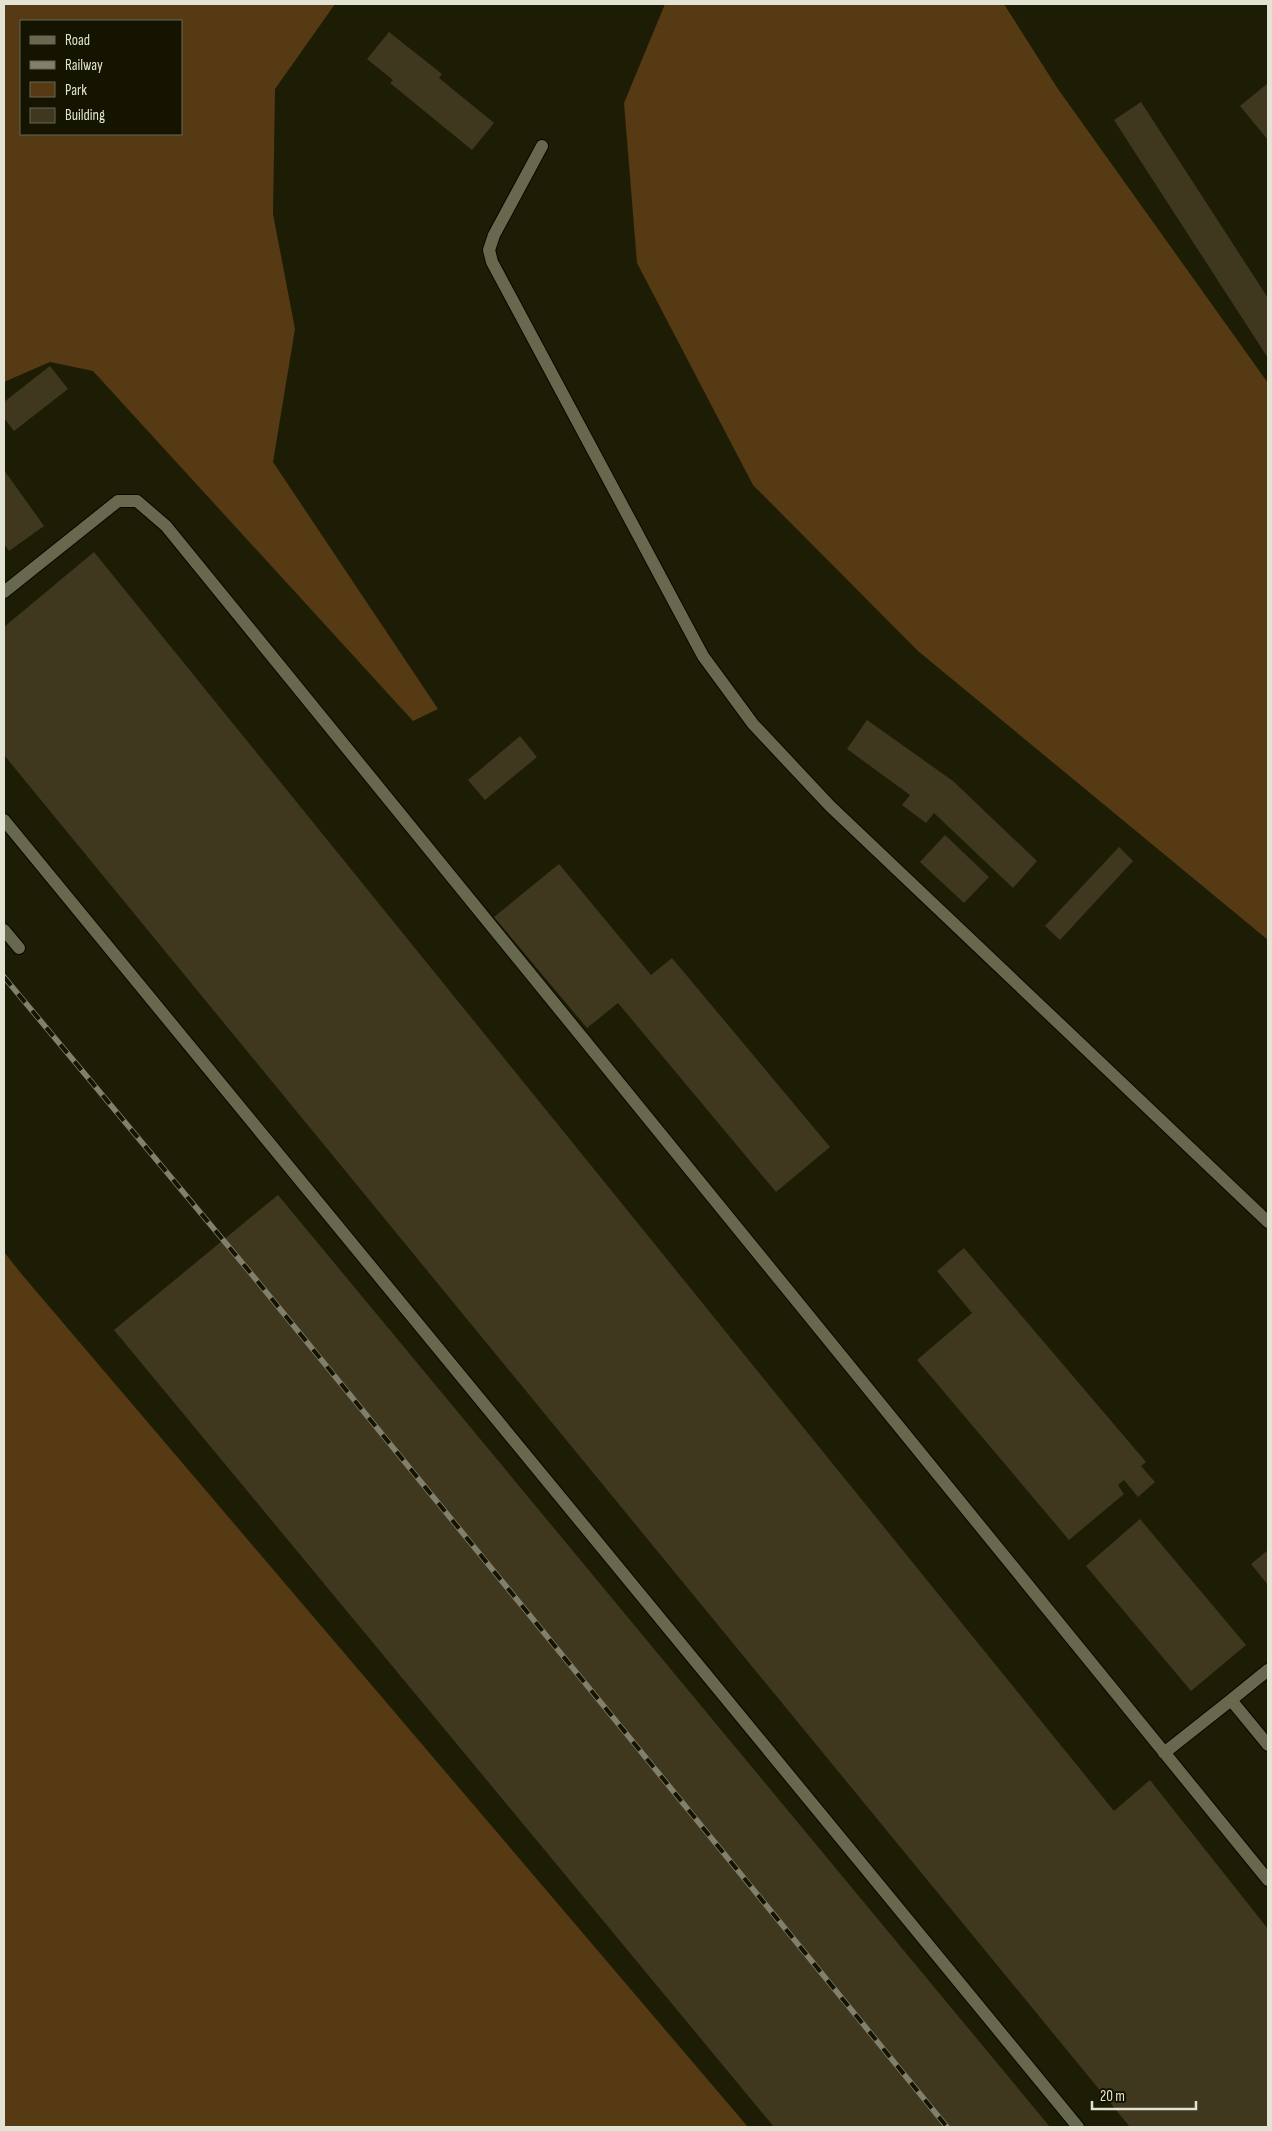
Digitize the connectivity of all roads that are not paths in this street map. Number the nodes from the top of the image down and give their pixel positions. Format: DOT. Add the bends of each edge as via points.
graph roads {
  1 [pos="542,146"];
  2 [pos="4,592"];
  3 [pos="4,820"];
  4 [pos="4,930"];
  5 [pos="19,948"];
  6 [pos="1268,1222"];
  7 [pos="1268,1670"];
  8 [pos="1231,1700"];
  9 [pos="1268,1745"];
  10 [pos="1164,1753"];
  11 [pos="1268,1880"];
  12 [pos="1078,2127"];
  1 -- 6 [label="street" via="494,235 489,250 492,262 703,656 753,724 830,806"];
  2 -- 10 [label="street" via="118,501 137,500 166,526"];
  3 -- 12 [label="street"];
  4 -- 5 [label="street"];
  7 -- 8 [label="street"];
  8 -- 9 [label="street"];
  8 -- 10 [label="street"];
  10 -- 11 [label="street"];
}
